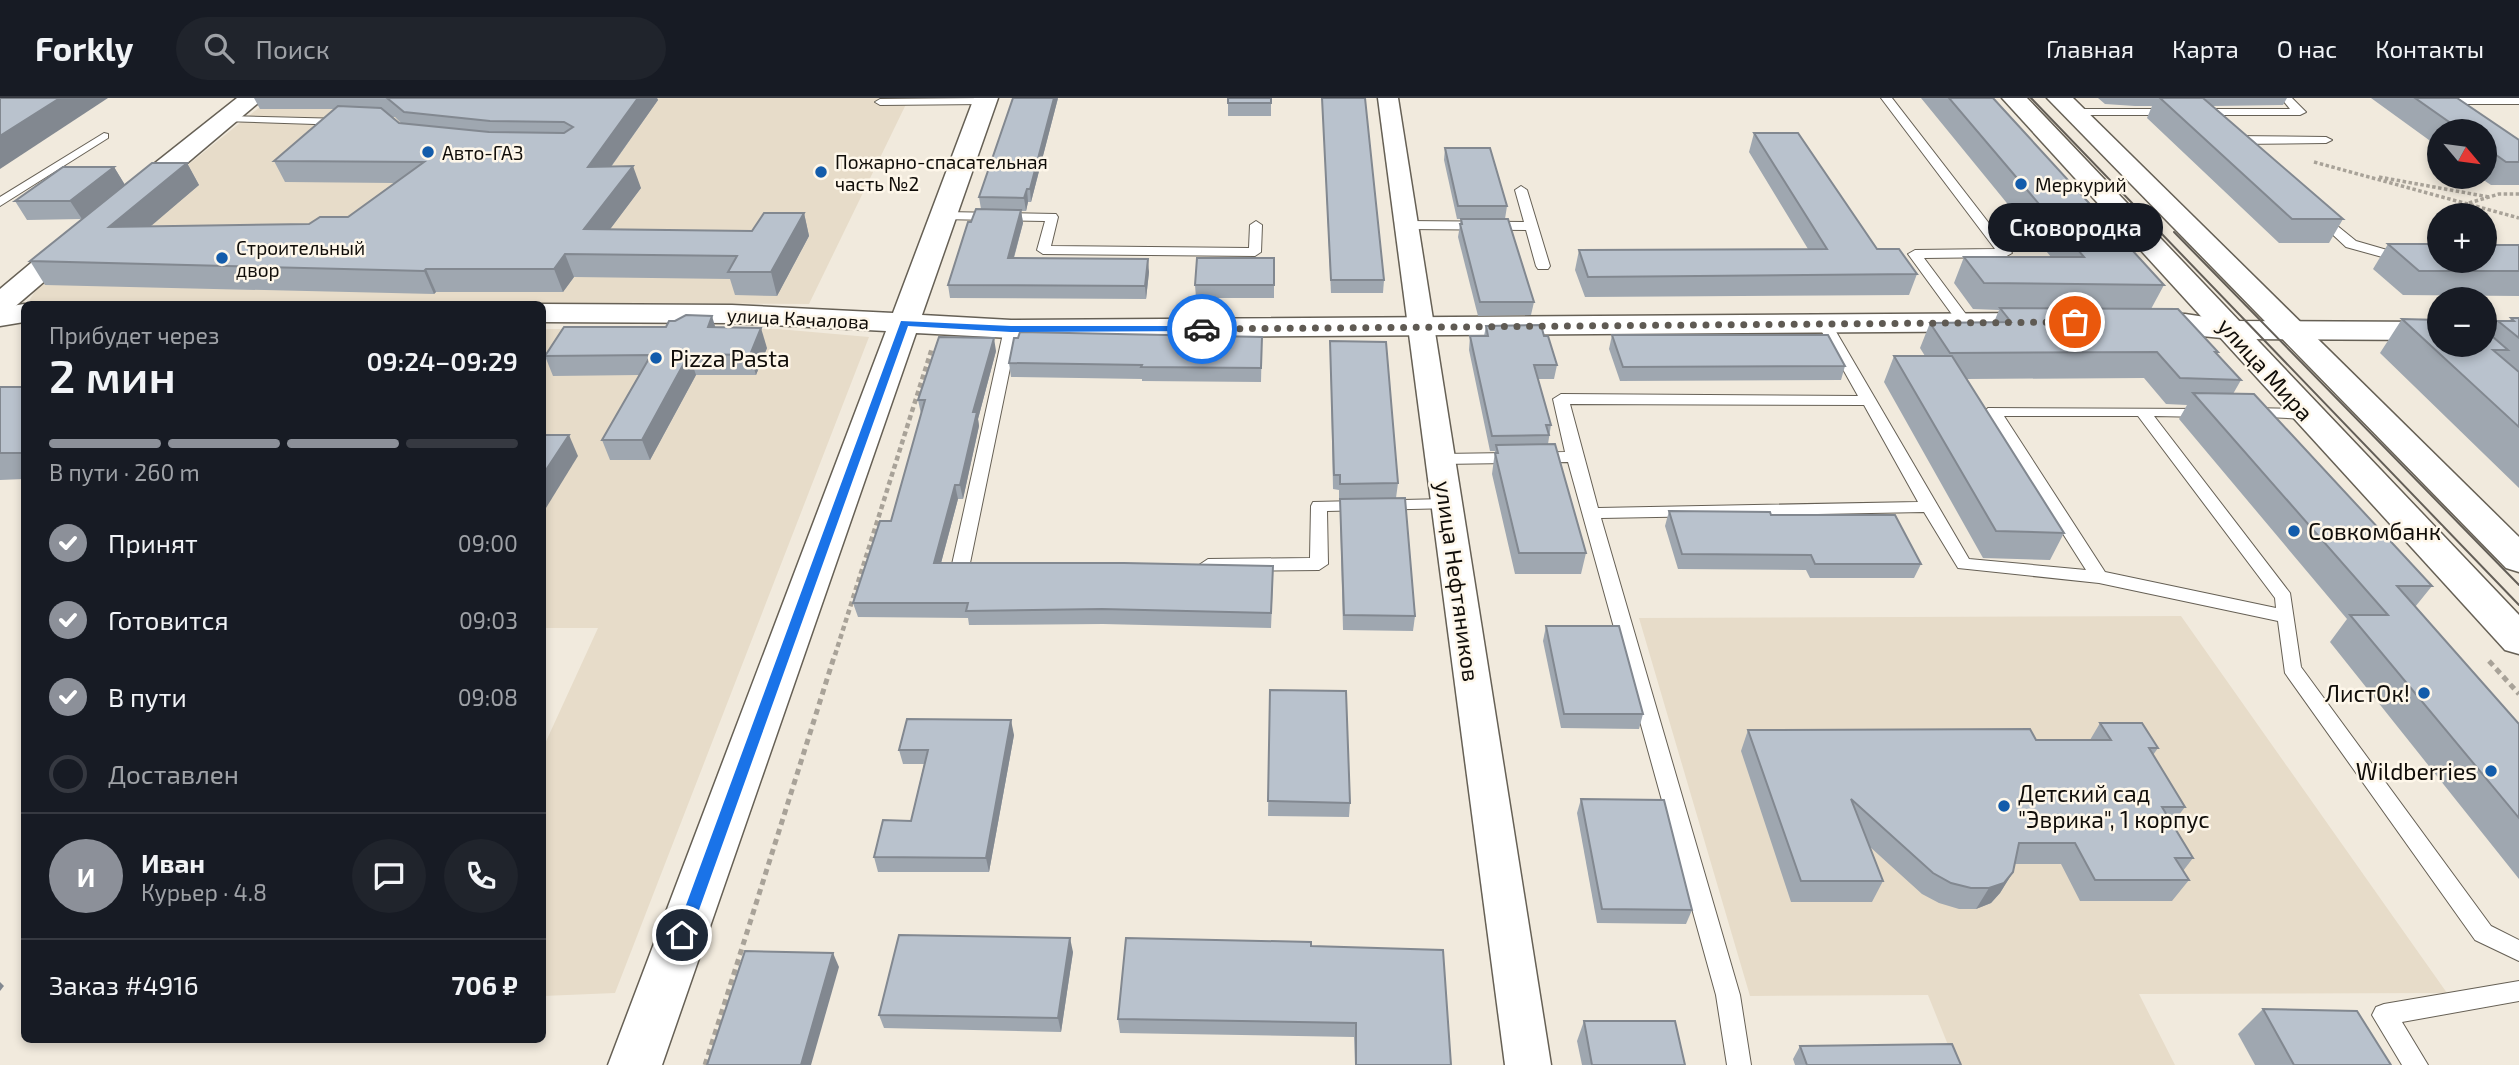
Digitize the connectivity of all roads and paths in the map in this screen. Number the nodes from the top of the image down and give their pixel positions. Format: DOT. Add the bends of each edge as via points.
graph roads {
  1 [pos="252,98"];
  2 [pos="1388,98"];
  3 [pos="1886,98"];
  4 [pos="2014,98"];
  5 [pos="2287,98"];
  6 [pos="985,100"];
  7 [pos="2436,100"];
  8 [pos="2519,101"];
  9 [pos="880,102"];
  10 [pos="2075,103"];
  11 [pos="2107,112"];
  12 [pos="2203,113"];
  13 [pos="2460,116"];
  14 [pos="226,119"];
  15 [pos="2213,121"];
  16 [pos="356,122"];
  17 [pos="104,136"];
  18 [pos="2326,140"];
  19 [pos="2252,156"];
  20 [pos="2312,161"];
  21 [pos="2365,176"];
  22 [pos="1521,191"];
  23 [pos="2519,194"];
  24 [pos="2489,197"];
  25 [pos="0,202"];
  26 [pos="2462,203"];
  27 [pos="2469,203"];
  28 [pos="2312,209"];
  29 [pos="2497,212"];
  30 [pos="944,216"];
  31 [pos="2519,218"];
  32 [pos="1256,225"];
  33 [pos="1407,225"];
  34 [pos="1531,226"];
  35 [pos="2427,257"];
  36 [pos="1543,267"];
  37 [pos="0,304"];
  38 [pos="546,313"];
  39 [pos="21,314"];
  40 [pos="0,317"];
  41 [pos="1964,321"];
  42 [pos="2075,322"];
  43 [pos="2116,322"];
  44 [pos="1824,323"];
  45 [pos="1423,328"];
  46 [pos="1011,329"];
  47 [pos="920,330"];
  48 [pos="2232,330"];
  49 [pos="2292,331"];
  50 [pos="2497,331"];
  51 [pos="2519,331"];
  52 [pos="2427,332"];
  53 [pos="1868,401"];
  54 [pos="2142,411"];
  55 [pos="2306,414"];
  56 [pos="1574,457"];
  57 [pos="1441,459"];
  58 [pos="1447,504"];
  59 [pos="1929,507"];
  60 [pos="1591,513"];
  61 [pos="2519,559"];
  62 [pos="1195,566"];
  63 [pos="988,569"];
  64 [pos="2099,577"];
  65 [pos="2286,616"];
  66 [pos="2519,639"];
  67 [pos="2519,951"];
  68 [pos="2519,991"];
  69 [pos="635,1065"];
  70 [pos="705,1065"];
  71 [pos="1528,1065"];
  72 [pos="1739,1065"];
  73 [pos="2416,1065"];
  1 -- 14 [label="street"];
  2 -- 33 [label="street, улица Нефтяников"];
  3 -- 41 [label="lane" via="2005,253 1915,254"];
  4 -- 48 [label="street, улица Мира"];
  5 -- 12 [label="lane" via="2300,112"];
  6 -- 9 [label="lane"];
  6 -- 30 [label="street"];
  7 -- 8 [label="lane"];
  7 -- 13 [label="lane"];
  10 -- 11 [label="lane"];
  10 -- 11 [label="lane"];
  10 -- 49 [label="street, улица Мира"];
  11 -- 12 [label="lane"];
  12 -- 15 [label="lane"];
  14 -- 16 [label="lane"];
  14 -- 37 [label="street"];
  17 -- 25 [label="lane"];
  18 -- 19 [label="lane" via="2228,135"];
  20 -- 21 [label="path"];
  21 -- 24 [label="path"];
  21 -- 26 [label="path"];
  22 -- 34 [label="lane"];
  23 -- 24 [label="path"];
  24 -- 27 [label="path"];
  28 -- 35 [label="lane" via="2351,244 2393,256"];
  29 -- 31 [label="path"];
  30 -- 32 [label="lane" via="1052,216 1043,250 1255,251"];
  30 -- 47 [label="street"];
  33 -- 34 [label="lane"];
  33 -- 45 [label="street, улица Нефтяников"];
  34 -- 36 [label="lane"];
  38 -- 47 [label="street, улица Качалова" via="732,314"];
  39 -- 40 [label="street"];
  41 -- 42 [label="street, улица Качалова"];
  41 -- 44 [label="street, улица Качалова"];
  43 -- 48 [label="street" via="2185,323"];
  44 -- 45 [label="street, улица Качалова"];
  44 -- 53 [label="lane"];
  45 -- 46 [label="street, улица Качалова"];
  45 -- 57 [label="street, улица Нефтяников"];
  46 -- 47 [label="street, улица Качалова"];
  46 -- 63 [label="lane" via="960,569"];
  47 -- 69 [label="street"];
  47 -- 70 [label="path"];
  48 -- 49 [label="street"];
  48 -- 55 [label="street, улица Мира"];
  49 -- 52 [label="street"];
  49 -- 61 [label="street, улица Мира"];
  50 -- 51 [label="street"];
  53 -- 56 [label="lane" via="1561,399"];
  53 -- 59 [label="lane"];
  54 -- 55 [label="lane"];
  54 -- 64 [label="lane" via="1993,411"];
  54 -- 65 [label="lane" via="2284,597"];
  55 -- 66 [label="street, улица Мира"];
  56 -- 57 [label="lane"];
  56 -- 60 [label="lane"];
  57 -- 58 [label="street, улица Нефтяников"];
  58 -- 62 [label="lane" via="1318,506 1320,564"];
  58 -- 71 [label="street, улица Нефтяников"];
  59 -- 60 [label="lane"];
  59 -- 64 [label="lane" via="1964,564"];
  60 -- 72 [label="lane" via="1728,995"];
  64 -- 65 [label="lane"];
  65 -- 67 [label="lane" via="2292,668 2483,933"];
  68 -- 73 [label="lane" via="2384,1015"];
}
